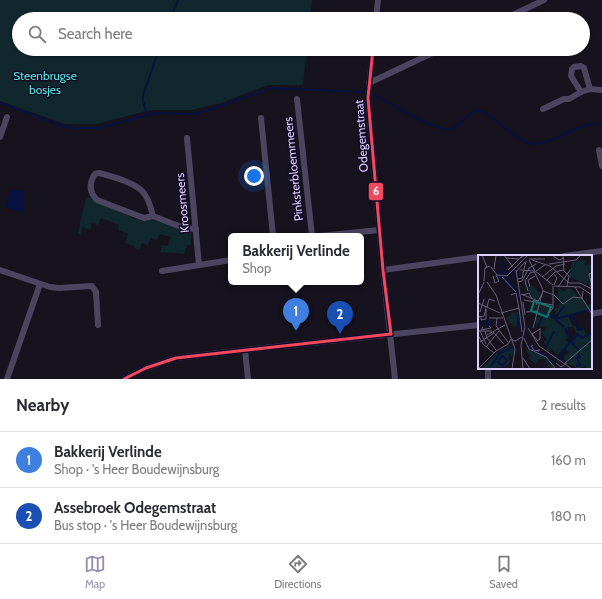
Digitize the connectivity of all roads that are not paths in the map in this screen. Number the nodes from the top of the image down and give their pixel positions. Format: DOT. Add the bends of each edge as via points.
graph roads {
  1 [pos="378,0"];
  2 [pos="544,0"];
  3 [pos="377,12"];
  4 [pos="519,12"];
  5 [pos="372,56"];
  6 [pos="426,56"];
  7 [pos="369,83"];
  8 [pos="590,90"];
  9 [pos="602,90"];
  10 [pos="581,92"];
  11 [pos="297,99"];
  12 [pos="543,109"];
  13 [pos="8,116"];
  14 [pos="261,118"];
  15 [pos="0,137"];
  16 [pos="187,138"];
  17 [pos="598,150"];
  18 [pos="602,166"];
  19 [pos="153,216"];
  20 [pos="196,229"];
  21 [pos="379,230"];
  22 [pos="273,233"];
  23 [pos="312,233"];
  24 [pos="350,233"];
  25 [pos="602,250"];
  26 [pos="570,255"];
  27 [pos="478,256"];
  28 [pos="228,260"];
  29 [pos="199,265"];
  30 [pos="0,270"];
  31 [pos="383,270"];
  32 [pos="162,271"];
  33 [pos="40,284"];
  34 [pos="602,312"];
  35 [pos="592,314"];
  36 [pos="98,325"];
  37 [pos="478,325"];
  38 [pos="391,334"];
  39 [pos="245,350"];
  40 [pos="6,379"];
  41 [pos="124,379"];
  42 [pos="248,379"];
  43 [pos="395,379"];
  1 -- 3 [label="street"];
  2 -- 4 [label="street"];
  5 -- 7 [label="street, Odegemstraat"];
  6 -- 7 [label="street"];
  7 -- 21 [label="street, Odegemstraat" via="368,98"];
  8 -- 9 [label="street"];
  8 -- 10 [label="street"];
  8 -- 10 [label="street" via="584,68 574,67 571,76"];
  10 -- 12 [label="street"];
  11 -- 23 [label="street, Pinksterbloemmeers"];
  13 -- 15 [label="street"];
  14 -- 22 [label="street"];
  16 -- 20 [label="street, Kroosmeers"];
  17 -- 18 [label="street"];
  19 -- 19 [label="street" via="143,191 127,182 95,174 90,183 92,196 97,200 144,218"];
  19 -- 20 [label="street" via="184,228"];
  20 -- 29 [label="street, Kroosmeers"];
  21 -- 24 [label="street"];
  21 -- 31 [label="street, Odegemstraat"];
  25 -- 26 [label="street"];
  27 -- 31 [label="street"];
  28 -- 29 [label="street"];
  29 -- 32 [label="street"];
  30 -- 33 [label="street"];
  31 -- 38 [label="street, Odegemstraat"];
  33 -- 36 [label="street" via="60,288 92,286 96,292"];
  33 -- 40 [label="street"];
  34 -- 35 [label="street"];
  37 -- 38 [label="street"];
  38 -- 39 [label="street"];
  38 -- 43 [label="street, Odegemstraat"];
  39 -- 41 [label="street" via="176,358"];
  39 -- 42 [label="street"];
}
